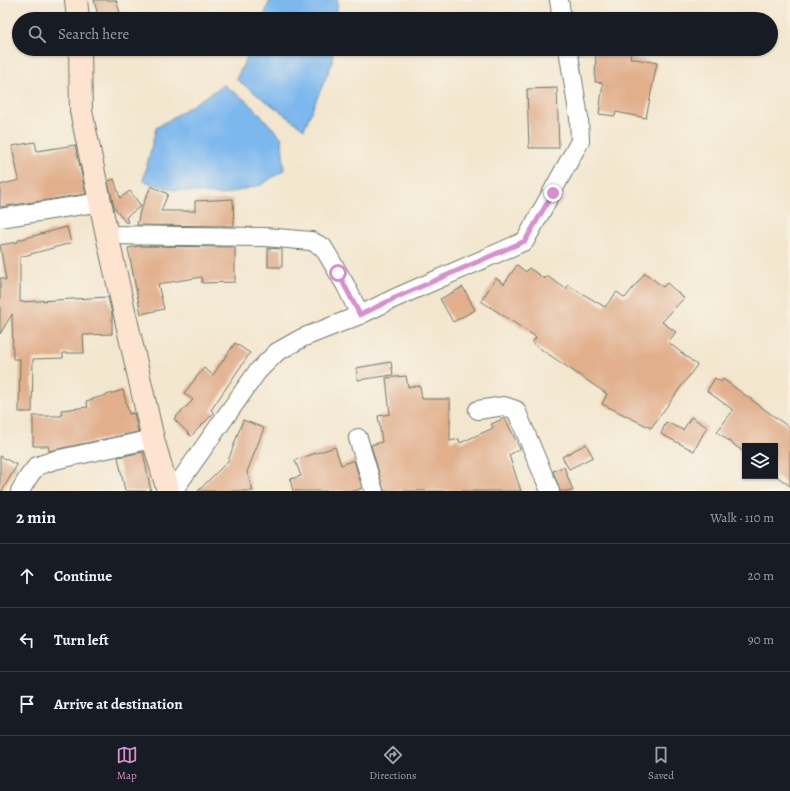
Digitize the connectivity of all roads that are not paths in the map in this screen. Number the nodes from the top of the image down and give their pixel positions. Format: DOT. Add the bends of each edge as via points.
graph roads {
  1 [pos="76,0"];
  2 [pos="559,0"];
  3 [pos="77,12"];
  4 [pos="561,12"];
  5 [pos="80,56"];
  6 [pos="569,56"];
  7 [pos="101,202"];
  8 [pos="0,218"];
  9 [pos="107,235"];
  10 [pos="360,315"];
  11 [pos="478,410"];
  12 [pos="358,438"];
  13 [pos="153,439"];
  14 [pos="20,491"];
  15 [pos="168,491"];
  16 [pos="173,491"];
  17 [pos="374,491"];
  18 [pos="550,491"];
  1 -- 3 [label="main road"];
  2 -- 4 [label="street"];
  5 -- 7 [label="main road" via="81,111"];
  6 -- 10 [label="street" via="580,118 580,141 525,241"];
  7 -- 8 [label="street"];
  7 -- 9 [label="main road"];
  9 -- 10 [label="street" via="265,237 311,241 323,247"];
  9 -- 13 [label="main road"];
  10 -- 16 [label="street" via="302,338 277,352 257,372"];
  11 -- 18 [label="street" via="504,406 516,410"];
  12 -- 17 [label="street"];
  13 -- 14 [label="street" via="37,466"];
  13 -- 15 [label="main road"];
}
